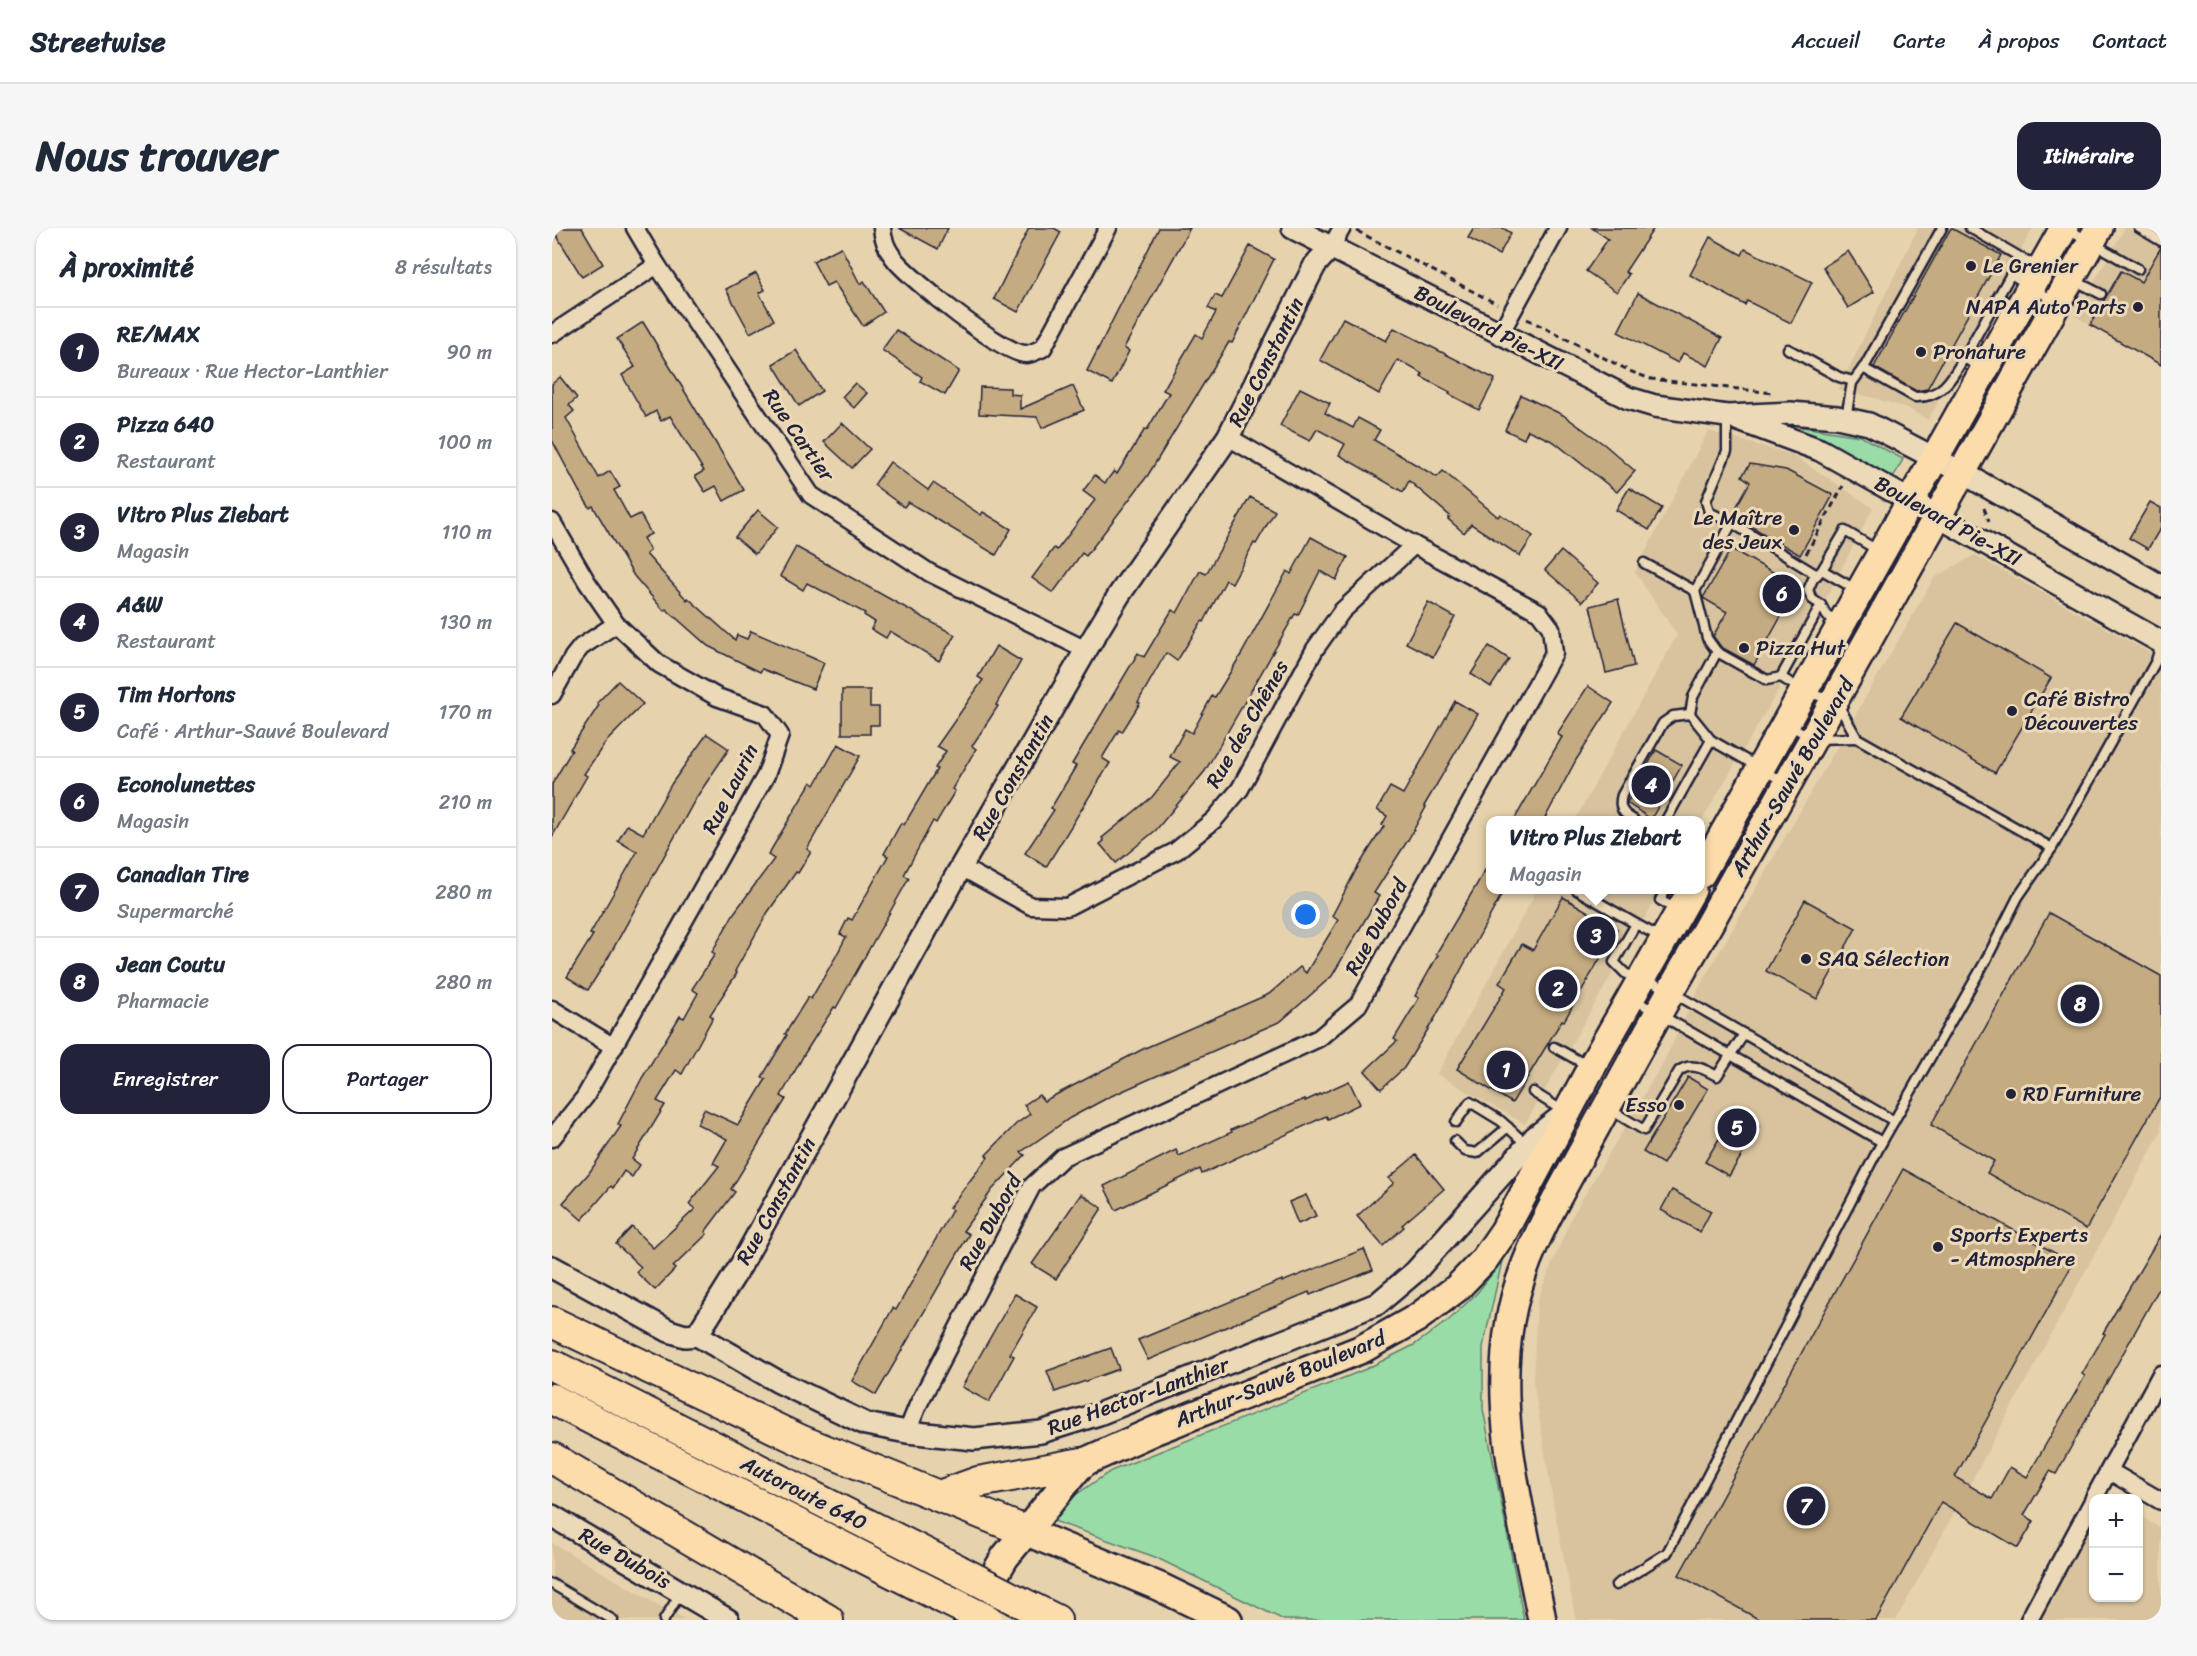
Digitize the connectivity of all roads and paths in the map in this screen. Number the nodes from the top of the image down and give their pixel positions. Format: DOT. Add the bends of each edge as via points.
graph roads {
  1 [pos="635,228"];
  2 [pos="882,228"];
  3 [pos="1108,228"];
  4 [pos="1293,228"];
  5 [pos="1558,228"];
  6 [pos="1942,228"];
  7 [pos="1970,228"];
  8 [pos="2066,228"];
  9 [pos="2139,228"];
  10 [pos="1349,229"];
  11 [pos="2095,235"];
  12 [pos="2161,241"];
  13 [pos="1331,247"];
  14 [pos="657,266"];
  15 [pos="2138,269"];
  16 [pos="2071,280"];
  17 [pos="2023,290"];
  18 [pos="2101,294"];
  19 [pos="1497,304"];
  20 [pos="2058,304"];
  21 [pos="1532,322"];
  22 [pos="552,334"];
  23 [pos="1500,334"];
  24 [pos="1788,349"];
  25 [pos="1863,368"];
  26 [pos="1853,381"];
  27 [pos="1957,392"];
  28 [pos="1783,394"];
  29 [pos="1727,416"];
  30 [pos="1846,418"];
  31 [pos="1228,437"];
  32 [pos="1935,459"];
  33 [pos="1965,474"];
  34 [pos="1847,478"];
  35 [pos="1911,500"];
  36 [pos="1940,517"];
  37 [pos="552,522"];
  38 [pos="1732,523"];
  39 [pos="1414,545"];
  40 [pos="1882,552"];
  41 [pos="1806,554"];
  42 [pos="1644,563"];
  43 [pos="1820,572"];
  44 [pos="2161,586"];
  45 [pos="1695,591"];
  46 [pos="1860,592"];
  47 [pos="1821,605"];
  48 [pos="616,624"];
  49 [pos="1841,625"];
  50 [pos="2161,643"];
  51 [pos="1086,650"];
  52 [pos="1717,652"];
  53 [pos="1781,677"];
  54 [pos="1805,692"];
  55 [pos="552,695"];
  56 [pos="1836,700"];
  57 [pos="1690,714"];
  58 [pos="1787,723"];
  59 [pos="1857,738"];
  60 [pos="1814,739"];
  61 [pos="1711,740"];
  62 [pos="1762,769"];
  63 [pos="1788,785"];
  64 [pos="1626,816"];
  65 [pos="1668,816"];
  66 [pos="2052,848"];
  67 [pos="961,867"];
  68 [pos="1705,877"];
  69 [pos="1705,883"];
  70 [pos="1584,894"];
  71 [pos="1696,894"];
  72 [pos="1696,894"];
  73 [pos="1635,924"];
  74 [pos="1664,939"];
  75 [pos="1633,983"];
  76 [pos="1664,1003"];
  77 [pos="552,1009"];
  78 [pos="1744,1034"];
  79 [pos="614,1047"];
  80 [pos="1554,1047"];
  81 [pos="1731,1055"];
  82 [pos="1591,1068"];
  83 [pos="1533,1092"];
  84 [pos="1606,1107"];
  85 [pos="1566,1113"];
  86 [pos="1894,1121"];
  87 [pos="1456,1122"];
  88 [pos="1508,1127"];
  89 [pos="552,1138"];
  90 [pos="1455,1141"];
  91 [pos="1882,1142"];
  92 [pos="1535,1151"];
  93 [pos="552,1267"];
  94 [pos="552,1322"];
  95 [pos="697,1335"];
  96 [pos="552,1365"];
  97 [pos="2161,1374"];
  98 [pos="552,1399"];
  99 [pos="907,1432"];
  100 [pos="552,1458"];
  101 [pos="1082,1463"];
  102 [pos="2109,1471"];
  103 [pos="2097,1494"];
  104 [pos="939,1496"];
  105 [pos="2161,1501"];
  106 [pos="2089,1508"];
  107 [pos="552,1516"];
  108 [pos="1025,1531"];
  109 [pos="552,1584"];
  110 [pos="1616,1585"];
  111 [pos="682,1591"];
  112 [pos="802,1610"];
  113 [pos="613,1620"];
  114 [pos="664,1620"];
  115 [pos="728,1620"];
  116 [pos="828,1620"];
  117 [pos="968,1620"];
  118 [pos="987,1620"];
  119 [pos="1056,1620"];
  120 [pos="1228,1620"];
  121 [pos="1542,1620"];
  122 [pos="2029,1620"];
  1 -- 14 [label="street, Rue Cartier"];
  2 -- 3 [label="street" via="883,242 915,280 1003,346 1025,354 1043,348"];
  4 -- 13 [label="street, Boulevard Pie-XII"];
  5 -- 23 [label="street"];
  6 -- 25 [label="lane"];
  7 -- 17 [label="lane" via="2025,260"];
  8 -- 11 [label="lane"];
  8 -- 17 [label="main road, Arthur-Sauvé Boulevard"];
  9 -- 12 [label="lane"];
  10 -- 13 [label="street, Rue Constantin"];
  10 -- 19 [label="path, Boulevard Pie-XII"];
  11 -- 15 [label="lane"];
  11 -- 16 [label="main road, Arthur-Sauvé Boulevard"];
  13 -- 23 [label="street, Boulevard Pie-XII"];
  13 -- 31 [label="street, Rue Constantin" via="1315,265"];
  14 -- 22 [label="street"];
  14 -- 51 [label="street, Rue Cartier" via="811,495 930,573"];
  16 -- 17 [label="lane"];
  16 -- 18 [label="lane"];
  16 -- 20 [label="main road, Arthur-Sauvé Boulevard"];
  17 -- 20 [label="lane"];
  17 -- 27 [label="main road, Arthur-Sauvé Boulevard"];
  20 -- 33 [label="main road, Arthur-Sauvé Boulevard"];
  21 -- 28 [label="path, Boulevard Pie-XII" via="1651,379"];
  23 -- 29 [label="street, Boulevard Pie-XII" via="1628,398 1655,406"];
  24 -- 26 [label="lane"];
  25 -- 26 [label="lane"];
  25 -- 27 [label="lane" via="1915,397"];
  26 -- 30 [label="lane"];
  27 -- 32 [label="main road, Arthur-Sauvé Boulevard"];
  29 -- 30 [label="street, Boulevard Pie-XII" via="1791,413"];
  29 -- 35 [label="street, Boulevard Pie-XII" via="1820,450"];
  29 -- 38 [label="lane" via="1727,451 1706,501 1709,512"];
  30 -- 32 [label="street, Boulevard Pie-XII" via="1879,428"];
  31 -- 39 [label="street, Rue Dubord"];
  31 -- 51 [label="street, Rue Constantin" via="1119,595"];
  32 -- 33 [label="street, Boulevard Pie-XII"];
  32 -- 35 [label="main road, Arthur-Sauvé Boulevard"];
  33 -- 36 [label="main road, Arthur-Sauvé Boulevard"];
  33 -- 44 [label="street, Boulevard Pie-XII"];
  34 -- 41 [label="path"];
  35 -- 36 [label="street, Boulevard Pie-XII"];
  35 -- 40 [label="main road, Arthur-Sauvé Boulevard"];
  36 -- 50 [label="street, Boulevard Pie-XII"];
  36 -- 56 [label="main road, Arthur-Sauvé Boulevard"];
  37 -- 48 [label="street, Rue Laurin" via="586,582"];
  38 -- 43 [label="lane"];
  38 -- 45 [label="lane"];
  39 -- 67 [label="street, Rue des Chênes" via="1342,611 1315,649 1240,789 1214,820 1176,852 1067,907 1031,906"];
  39 -- 99 [label="street, Rue Dubord" via="1539,612 1551,628 1554,653 1359,1005 1319,1038 1063,1157 1032,1186"];
  40 -- 43 [label="lane" via="1845,531"];
  40 -- 46 [label="main road, Arthur-Sauvé Boulevard"];
  42 -- 45 [label="lane"];
  43 -- 46 [label="lane"];
  43 -- 47 [label="lane" via="1808,590"];
  45 -- 52 [label="lane" via="1709,644"];
  46 -- 49 [label="main road, Arthur-Sauvé Boulevard"];
  47 -- 49 [label="lane" via="1827,616"];
  47 -- 53 [label="lane"];
  48 -- 55 [label="street" via="581,647"];
  48 -- 79 [label="street, Rue Laurin" via="659,664 717,697 765,714 780,735 766,775"];
  49 -- 54 [label="main road, Arthur-Sauvé Boulevard"];
  50 -- 66 [label="lane" via="2156,661"];
  51 -- 67 [label="street, Rue Constantin"];
  52 -- 53 [label="lane" via="1767,680"];
  52 -- 57 [label="lane" via="1693,697"];
  53 -- 54 [label="lane"];
  54 -- 56 [label="lane"];
  54 -- 58 [label="main road, Arthur-Sauvé Boulevard"];
  56 -- 59 [label="lane"];
  56 -- 60 [label="main road, Arthur-Sauvé Boulevard"];
  57 -- 61 [label="lane"];
  57 -- 64 [label="lane" via="1673,716 1663,723 1622,795 1620,808"];
  58 -- 60 [label="lane"];
  58 -- 62 [label="main road, Arthur-Sauvé Boulevard"];
  59 -- 60 [label="lane"];
  59 -- 66 [label="lane"];
  60 -- 63 [label="main road, Arthur-Sauvé Boulevard"];
  61 -- 62 [label="lane"];
  61 -- 65 [label="lane"];
  62 -- 63 [label="lane"];
  62 -- 68 [label="main road, Arthur-Sauvé Boulevard"];
  63 -- 69 [label="main road, Arthur-Sauvé Boulevard"];
  66 -- 86 [label="lane" via="2018,897"];
  67 -- 95 [label="street, Rue Constantin" via="741,1266"];
  70 -- 73 [label="lane"];
  71 -- 74 [label="main road, Arthur-Sauvé Boulevard"];
  72 -- 76 [label="main road, Arthur-Sauvé Boulevard"];
  73 -- 74 [label="lane"];
  73 -- 75 [label="lane" via="1614,962"];
  74 -- 75 [label="main road, Arthur-Sauvé Boulevard"];
  75 -- 76 [label="lane"];
  75 -- 76 [label="lane"];
  75 -- 82 [label="main road, Arthur-Sauvé Boulevard"];
  76 -- 78 [label="lane"];
  76 -- 81 [label="lane"];
  76 -- 84 [label="main road, Arthur-Sauvé Boulevard"];
  77 -- 79 [label="street"];
  78 -- 81 [label="lane"];
  78 -- 86 [label="lane"];
  79 -- 89 [label="street, Rue Laurin" via="585,1097"];
  80 -- 82 [label="lane"];
  81 -- 84 [label="lane" via="1717,1076 1695,1066 1679,1071 1644,1130"];
  81 -- 91 [label="lane"];
  82 -- 85 [label="main road, Arthur-Sauvé Boulevard"];
  83 -- 85 [label="lane"];
  84 -- 121 [label="main road, Arthur-Sauvé Boulevard" via="1527,1257 1505,1352 1507,1431"];
  85 -- 92 [label="main road, Arthur-Sauvé Boulevard"];
  86 -- 91 [label="lane"];
  87 -- 88 [label="lane" via="1470,1102"];
  88 -- 90 [label="lane" via="1477,1153 1469,1153"];
  88 -- 92 [label="lane"];
  91 -- 110 [label="lane" via="1667,1553"];
  92 -- 99 [label="street, Rue Hector-Lanthier" via="1416,1271 1389,1295 1362,1311 1100,1414 1048,1430 974,1439"];
  92 -- 101 [label="main road, Arthur-Sauvé Boulevard" via="1508,1223 1484,1260 1457,1288 1417,1318 1342,1358"];
  93 -- 95 [label="street, Rue Hector-Lanthier" via="669,1330 685,1336"];
  94 -- 104 [label="highway" via="802,1441"];
  95 -- 99 [label="street, Rue Hector-Lanthier" via="854,1419"];
  96 -- 119 [label="highway, Autoroute 640, bridge"];
  97 -- 102 [label="street"];
  98 -- 118 [label="highway, Autoroute 640, bridge"];
  100 -- 112 [label="highway" via="725,1558"];
  101 -- 104 [label="highway" via="978,1482"];
  101 -- 108 [label="main road, Arthur-Sauvé Boulevard"];
  102 -- 103 [label="street"];
  102 -- 105 [label="street"];
  104 -- 108 [label="highway"];
  106 -- 122 [label="street"];
  107 -- 111 [label="street, Rue Dubois"];
  108 -- 117 [label="main road, Arthur-Sauvé Boulevard" via="994,1573"];
  108 -- 120 [label="main road"];
  109 -- 113 [label="lane"];
  111 -- 114 [label="lane"];
  111 -- 115 [label="street, Rue Dubois"];
  112 -- 116 [label="highway"];
}
